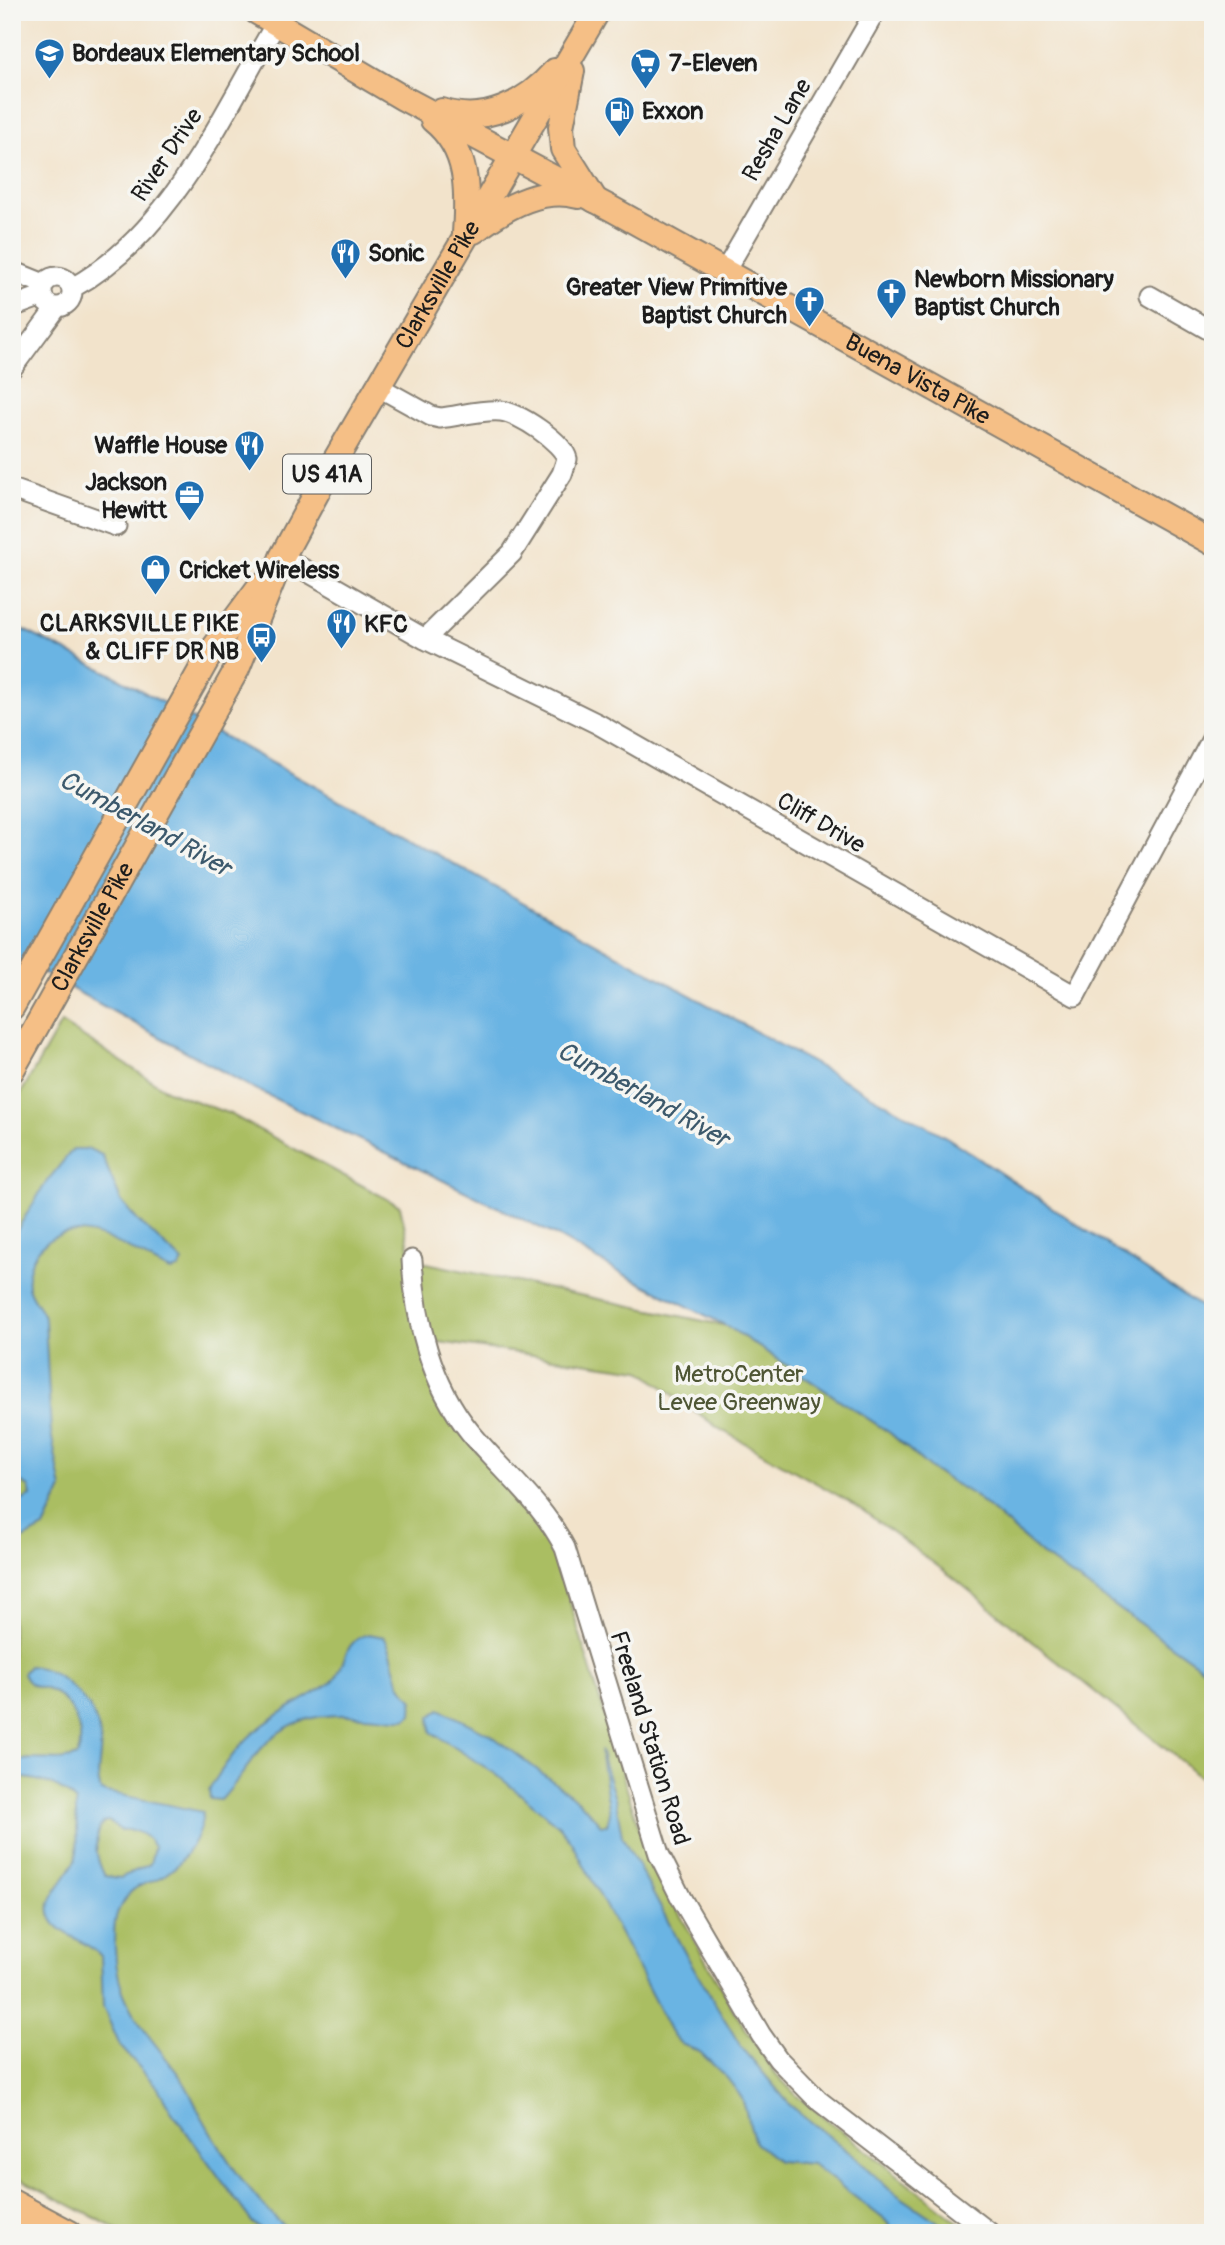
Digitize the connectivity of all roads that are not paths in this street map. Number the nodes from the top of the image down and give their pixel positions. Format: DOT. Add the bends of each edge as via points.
graph roads {
  1 [pos="597,12"];
  2 [pos="876,12"];
  3 [pos="274,16"];
  4 [pos="578,44"];
  5 [pos="411,102"];
  6 [pos="513,158"];
  7 [pos="596,201"];
  8 [pos="465,238"];
  9 [pos="12,271"];
  10 [pos="724,273"];
  11 [pos="72,288"];
  12 [pos="48,296"];
  13 [pos="1150,296"];
  14 [pos="12,307"];
  15 [pos="1213,332"];
  16 [pos="12,368"];
  17 [pos="377,386"];
  18 [pos="12,489"];
  19 [pos="116,526"];
  20 [pos="1213,543"];
  21 [pos="282,557"];
  22 [pos="425,639"];
  23 [pos="1213,737"];
  24 [pos="12,1007"];
  25 [pos="15,1066"];
  26 [pos="412,1261"];
  27 [pos="12,2202"];
  28 [pos="12,2226"];
  29 [pos="26,2233"];
  30 [pos="70,2233"];
  31 [pos="990,2233"];
  1 -- 4 [label="main road, Clarksville Pike / US 41A"];
  2 -- 10 [label="street, Resha Lane"];
  3 -- 5 [label="main road" via="326,54"];
  3 -- 11 [label="street, River Drive" via="201,151 165,204 122,253"];
  4 -- 5 [label="main road" via="544,84 504,109 458,117"];
  4 -- 6 [label="main road, Clarksville Pike / US 41A"];
  4 -- 7 [label="main road" via="561,127 564,149"];
  5 -- 6 [label="main road, Buena Vista Pike"];
  5 -- 8 [label="main road" via="445,129 460,152 468,198"];
  6 -- 7 [label="main road, Buena Vista Pike"];
  6 -- 8 [label="main road, Clarksville Pike / US 41A"];
  7 -- 8 [label="main road" via="568,193 540,197 507,208"];
  7 -- 10 [label="main road, Buena Vista Pike"];
  8 -- 17 [label="main road, Clarksville Pike / US 41A"];
  9 -- 12 [label="street"];
  10 -- 20 [label="main road, Buena Vista Pike"];
  11 -- 12 [label="street" via="70,300"];
  11 -- 12 [label="street" via="59,276 49,278"];
  12 -- 14 [label="street"];
  12 -- 16 [label="street"];
  13 -- 15 [label="street"];
  17 -- 21 [label="main road, Clarksville Pike / US 41A"];
  17 -- 22 [label="street" via="440,418 501,411 512,414 561,445 567,459 512,553"];
  18 -- 19 [label="street"];
  21 -- 22 [label="street, Cliff Drive"];
  21 -- 24 [label="main road, Clarksville Pike / US 41A" via="211,652"];
  21 -- 25 [label="main road, Clarksville Pike / US 41A" via="237,669"];
  22 -- 23 [label="street, Cliff Drive" via="598,723 1075,996"];
  26 -- 31 [label="street, Freeland Station Road" via="417,1321 454,1408 468,1430 540,1507 565,1548 659,1854 740,2001 778,2059 818,2100"];
  27 -- 30 [label="main road"];
  28 -- 29 [label="main road"];
}
